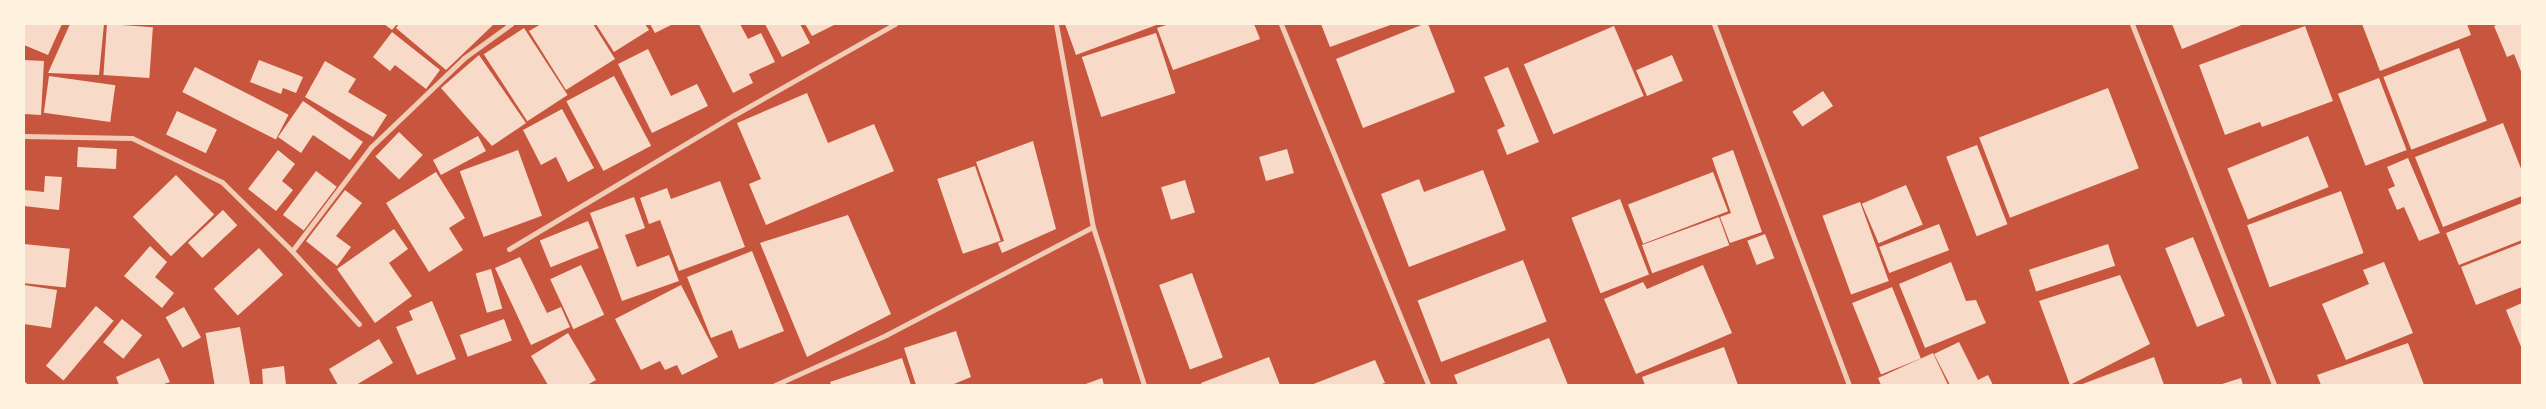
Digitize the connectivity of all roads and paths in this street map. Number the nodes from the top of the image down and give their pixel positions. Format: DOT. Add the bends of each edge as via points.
graph roads {
  1 [pos="512,24"];
  2 [pos="896,24"];
  3 [pos="1056,24"];
  4 [pos="1281,24"];
  5 [pos="1714,24"];
  6 [pos="2132,24"];
  7 [pos="24,136"];
  8 [pos="1093,227"];
  9 [pos="509,248"];
  10 [pos="292,251"];
  11 [pos="359,324"];
  12 [pos="775,385"];
  13 [pos="1144,385"];
  14 [pos="1428,385"];
  15 [pos="1849,385"];
  16 [pos="2274,385"];
  1 -- 10 [label="street" via="464,58 371,147"];
  2 -- 9 [label="street"];
  3 -- 8 [label="street"];
  4 -- 14 [label="street"];
  5 -- 15 [label="street"];
  6 -- 16 [label="street"];
  7 -- 10 [label="street" via="132,138 222,182"];
  8 -- 12 [label="street" via="886,335"];
  8 -- 13 [label="street"];
  10 -- 11 [label="street"];
}
